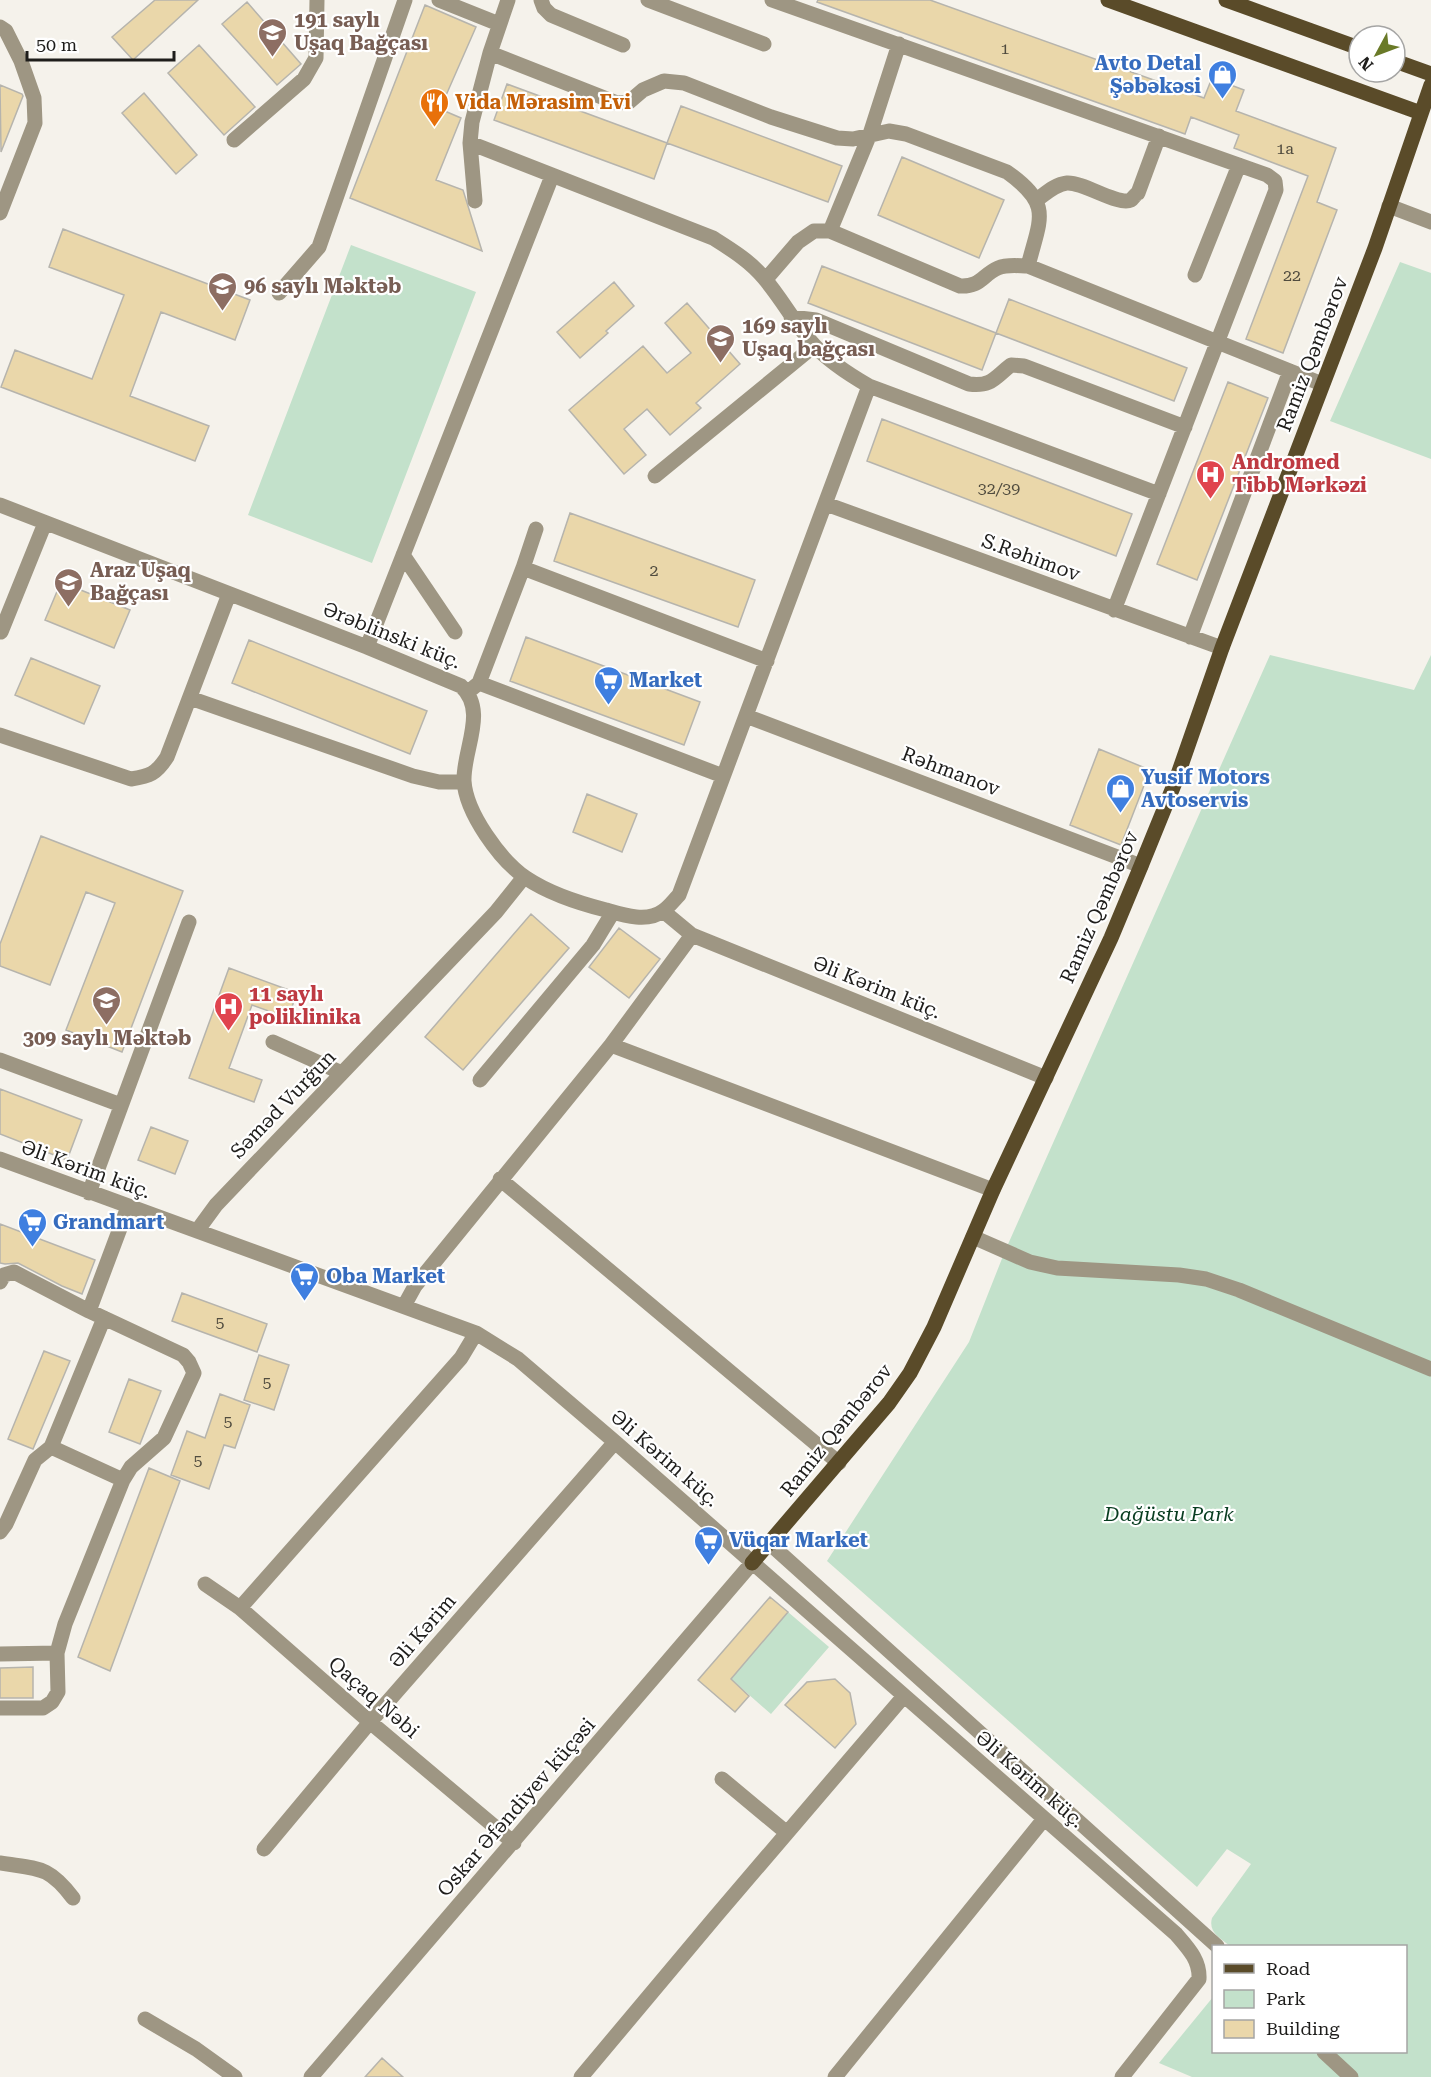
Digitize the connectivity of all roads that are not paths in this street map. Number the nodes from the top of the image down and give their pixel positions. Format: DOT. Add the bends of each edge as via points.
graph roads {
  1 [pos="316,0"];
  2 [pos="405,0"];
  3 [pos="439,0"];
  4 [pos="508,0"];
  5 [pos="541,0"];
  6 [pos="648,0"];
  7 [pos="772,0"];
  8 [pos="1108,0"];
  9 [pos="1226,0"];
  10 [pos="499,24"];
  11 [pos="0,27"];
  12 [pos="764,44"];
  13 [pos="899,44"];
  14 [pos="1347,44"];
  15 [pos="623,45"];
  16 [pos="490,53"];
  17 [pos="1407,65"];
  18 [pos="1431,74"];
  19 [pos="1431,85"];
  20 [pos="1421,113"];
  21 [pos="870,135"];
  22 [pos="1159,136"];
  23 [pos="234,140"];
  24 [pos="470,143"];
  25 [pos="1239,165"];
  26 [pos="552,176"];
  27 [pos="1038,199"];
  28 [pos="475,201"];
  29 [pos="1389,206"];
  30 [pos="0,213"];
  31 [pos="1431,222"];
  32 [pos="830,231"];
  33 [pos="1028,266"];
  34 [pos="1195,275"];
  35 [pos="766,279"];
  36 [pos="279,293"];
  37 [pos="791,317"];
  38 [pos="1218,344"];
  39 [pos="814,346"];
  40 [pos="1290,371"];
  41 [pos="1322,384"];
  42 [pos="869,386"];
  43 [pos="1185,427"];
  44 [pos="655,476"];
  45 [pos="1159,494"];
  46 [pos="826,504"];
  47 [pos="0,506"];
  48 [pos="45,523"];
  49 [pos="536,529"];
  50 [pos="403,555"];
  51 [pos="523,568"];
  52 [pos="228,594"];
  53 [pos="1114,610"];
  54 [pos="1,632"];
  55 [pos="455,632"];
  56 [pos="1190,637"];
  57 [pos="367,647"];
  58 [pos="1222,648"];
  59 [pos="767,661"];
  60 [pos="474,688"];
  61 [pos="190,698"];
  62 [pos="746,716"];
  63 [pos="0,735"];
  64 [pos="723,776"];
  65 [pos="464,782"];
  66 [pos="1141,866"];
  67 [pos="524,877"];
  68 [pos="663,911"];
  69 [pos="613,912"];
  70 [pos="189,922"];
  71 [pos="692,935"];
  72 [pos="273,1042"];
  73 [pos="611,1045"];
  74 [pos="0,1060"];
  75 [pos="342,1072"];
  76 [pos="1046,1078"];
  77 [pos="480,1080"];
  78 [pos="121,1106"];
  79 [pos="0,1159"];
  80 [pos="500,1179"];
  81 [pos="993,1190"];
  82 [pos="89,1193"];
  83 [pos="128,1207"];
  84 [pos="196,1231"];
  85 [pos="973,1237"];
  86 [pos="0,1282"];
  87 [pos="404,1306"];
  88 [pos="89,1311"];
  89 [pos="104,1318"];
  90 [pos="476,1333"];
  91 [pos="1431,1369"];
  92 [pos="615,1442"];
  93 [pos="51,1447"];
  94 [pos="839,1463"];
  95 [pos="123,1480"];
  96 [pos="0,1532"];
  97 [pos="769,1543"];
  98 [pos="752,1563"];
  99 [pos="205,1584"];
  100 [pos="240,1608"];
  101 [pos="0,1653"];
  102 [pos="57,1653"];
  103 [pos="904,1696"];
  104 [pos="0,1708"];
  105 [pos="370,1722"];
  106 [pos="722,1779"];
  107 [pos="1044,1819"];
  108 [pos="787,1833"];
  109 [pos="514,1843"];
  110 [pos="264,1850"];
  111 [pos="0,1863"];
  112 [pos="73,1898"];
  113 [pos="1215,1945"];
  114 [pos="145,2019"];
  115 [pos="1325,2053"];
  116 [pos="235,2077"];
  117 [pos="311,2077"];
  118 [pos="581,2077"];
  119 [pos="835,2077"];
  120 [pos="1122,2077"];
  121 [pos="1352,2077"];
  1 -- 23 [label="street" via="316,58 310,70"];
  2 -- 36 [label="street" via="319,247"];
  3 -- 10 [label="street"];
  4 -- 10 [label="street"];
  5 -- 15 [label="street" via="550,15"];
  6 -- 12 [label="street"];
  7 -- 13 [label="street"];
  8 -- 20 [label="main road"];
  9 -- 14 [label="main road"];
  10 -- 16 [label="street"];
  11 -- 30 [label="street" via="6,31 21,61 34,98 35,123"];
  13 -- 21 [label="street"];
  13 -- 22 [label="street"];
  16 -- 21 [label="street" via="617,102 629,102 643,90 664,81 684,82 837,138"];
  16 -- 24 [label="street"];
  17 -- 18 [label="main road"];
  19 -- 20 [label="main road, Ramiz Qəmbərov"];
  20 -- 29 [label="main road, Ramiz Qəmbərov"];
  21 -- 27 [label="street" via="889,131 906,134 1007,172"];
  21 -- 32 [label="street"];
  22 -- 25 [label="street"];
  22 -- 27 [label="street" via="1138,193 1131,200 1066,183"];
  24 -- 26 [label="street"];
  24 -- 28 [label="street"];
  25 -- 34 [label="street"];
  25 -- 38 [label="street" via="1267,175 1275,181 1276,190"];
  26 -- 35 [label="street" via="713,238 751,263"];
  26 -- 50 [label="street"];
  27 -- 33 [label="street" via="1040,218"];
  29 -- 31 [label="street"];
  29 -- 41 [label="main road, Ramiz Qəmbərov"];
  32 -- 33 [label="street" via="960,286 980,282 1001,266"];
  32 -- 35 [label="street" via="814,231 798,242"];
  33 -- 38 [label="street"];
  35 -- 37 [label="street"];
  37 -- 39 [label="street"];
  37 -- 43 [label="street" via="816,320 969,384 990,383 1011,365 1024,366"];
  38 -- 40 [label="street"];
  38 -- 43 [label="street"];
  39 -- 42 [label="street"];
  39 -- 44 [label="street"];
  40 -- 41 [label="street"];
  40 -- 56 [label="street"];
  41 -- 58 [label="main road, Ramiz Qəmbərov"];
  42 -- 45 [label="street"];
  42 -- 46 [label="street"];
  43 -- 45 [label="street"];
  45 -- 53 [label="street"];
  46 -- 53 [label="street, S.Rəhimov"];
  46 -- 59 [label="street"];
  47 -- 48 [label="street, Ərəblinski küç."];
  48 -- 52 [label="street, Ərəblinski küç."];
  48 -- 54 [label="street"];
  49 -- 51 [label="street"];
  50 -- 55 [label="street"];
  50 -- 57 [label="street"];
  51 -- 59 [label="street"];
  51 -- 60 [label="street"];
  52 -- 57 [label="street, Ərəblinski küç."];
  52 -- 61 [label="street"];
  53 -- 56 [label="street, S.Rəhimov"];
  56 -- 58 [label="street, S.Rəhimov"];
  57 -- 60 [label="street, Ərəblinski küç."];
  58 -- 66 [label="main road, Ramiz Qəmbərov"];
  59 -- 62 [label="street"];
  60 -- 64 [label="street"];
  60 -- 65 [label="street, Ərəblinski küç." via="475,712"];
  61 -- 63 [label="street" via="167,757 158,770 146,777 131,779"];
  61 -- 65 [label="street" via="405,774 439,782"];
  62 -- 64 [label="street"];
  62 -- 66 [label="street, Rəhmanov"];
  64 -- 68 [label="street" via="679,895"];
  65 -- 67 [label="street, Ərəblinski küç." via="466,798 481,828"];
  66 -- 76 [label="main road, Ramiz Qəmbərov"];
  67 -- 69 [label="street, Ərəblinski küç." via="579,903"];
  67 -- 75 [label="street, Səməd Vurğun" via="496,912"];
  68 -- 69 [label="street, Ərəblinski küç." via="651,917"];
  68 -- 71 [label="street, Əli Kərim küç."];
  69 -- 77 [label="street" via="593,945"];
  70 -- 78 [label="street"];
  71 -- 73 [label="street"];
  71 -- 76 [label="street, Əli Kərim küç."];
  72 -- 75 [label="street"];
  73 -- 80 [label="street"];
  73 -- 81 [label="street"];
  74 -- 78 [label="street"];
  75 -- 84 [label="street, Səməd Vurğun" via="216,1204"];
  76 -- 81 [label="main road, Ramiz Qəmbərov"];
  78 -- 82 [label="street"];
  79 -- 82 [label="street, Əli Kərim küç."];
  80 -- 87 [label="street" via="415,1286"];
  80 -- 94 [label="street"];
  81 -- 85 [label="main road, Ramiz Qəmbərov"];
  82 -- 83 [label="street, Əli Kərim küç."];
  83 -- 84 [label="street, Əli Kərim küç."];
  83 -- 88 [label="street"];
  84 -- 87 [label="street, Əli Kərim küç."];
  85 -- 91 [label="street" via="1030,1262 1057,1268 1206,1279"];
  85 -- 94 [label="main road, Ramiz Qəmbərov" via="910,1373"];
  86 -- 88 [label="street" via="4,1275 14,1272"];
  87 -- 90 [label="street, Əli Kərim küç."];
  88 -- 89 [label="street"];
  89 -- 93 [label="street"];
  89 -- 95 [label="street" via="183,1354 194,1373 164,1438 131,1467"];
  90 -- 92 [label="street, Əli Kərim küç." via="518,1359"];
  90 -- 100 [label="street" via="461,1358"];
  92 -- 98 [label="street, Əli Kərim küç."];
  92 -- 105 [label="street, Əli Kərim"];
  93 -- 95 [label="street"];
  93 -- 96 [label="street" via="35,1460"];
  94 -- 97 [label="main road, Ramiz Qəmbərov"];
  95 -- 102 [label="street"];
  97 -- 98 [label="main road, Ramiz Qəmbərov"];
  97 -- 113 [label="street"];
  98 -- 103 [label="street, Əli Kərim küç."];
  98 -- 109 [label="street, Oskar Əfəndiyev küçəsi"];
  99 -- 100 [label="street, Qaçaq Nəbi"];
  100 -- 105 [label="street, Qaçaq Nəbi"];
  101 -- 102 [label="street"];
  102 -- 104 [label="street" via="58,1692 52,1702 43,1708"];
  103 -- 107 [label="street, Əli Kərim küç."];
  103 -- 108 [label="street"];
  105 -- 109 [label="street, Qaçaq Nəbi"];
  105 -- 110 [label="street, Əli Kərim"];
  106 -- 108 [label="street"];
  107 -- 119 [label="street"];
  107 -- 120 [label="street, Əli Kərim küç." via="1176,1934 1199,1969 1199,1979 1193,1988"];
  108 -- 118 [label="street"];
  109 -- 117 [label="street, Oskar Əfəndiyev küçəsi"];
  111 -- 112 [label="street" via="45,1871"];
  114 -- 116 [label="street"];
  115 -- 121 [label="street"];
}
